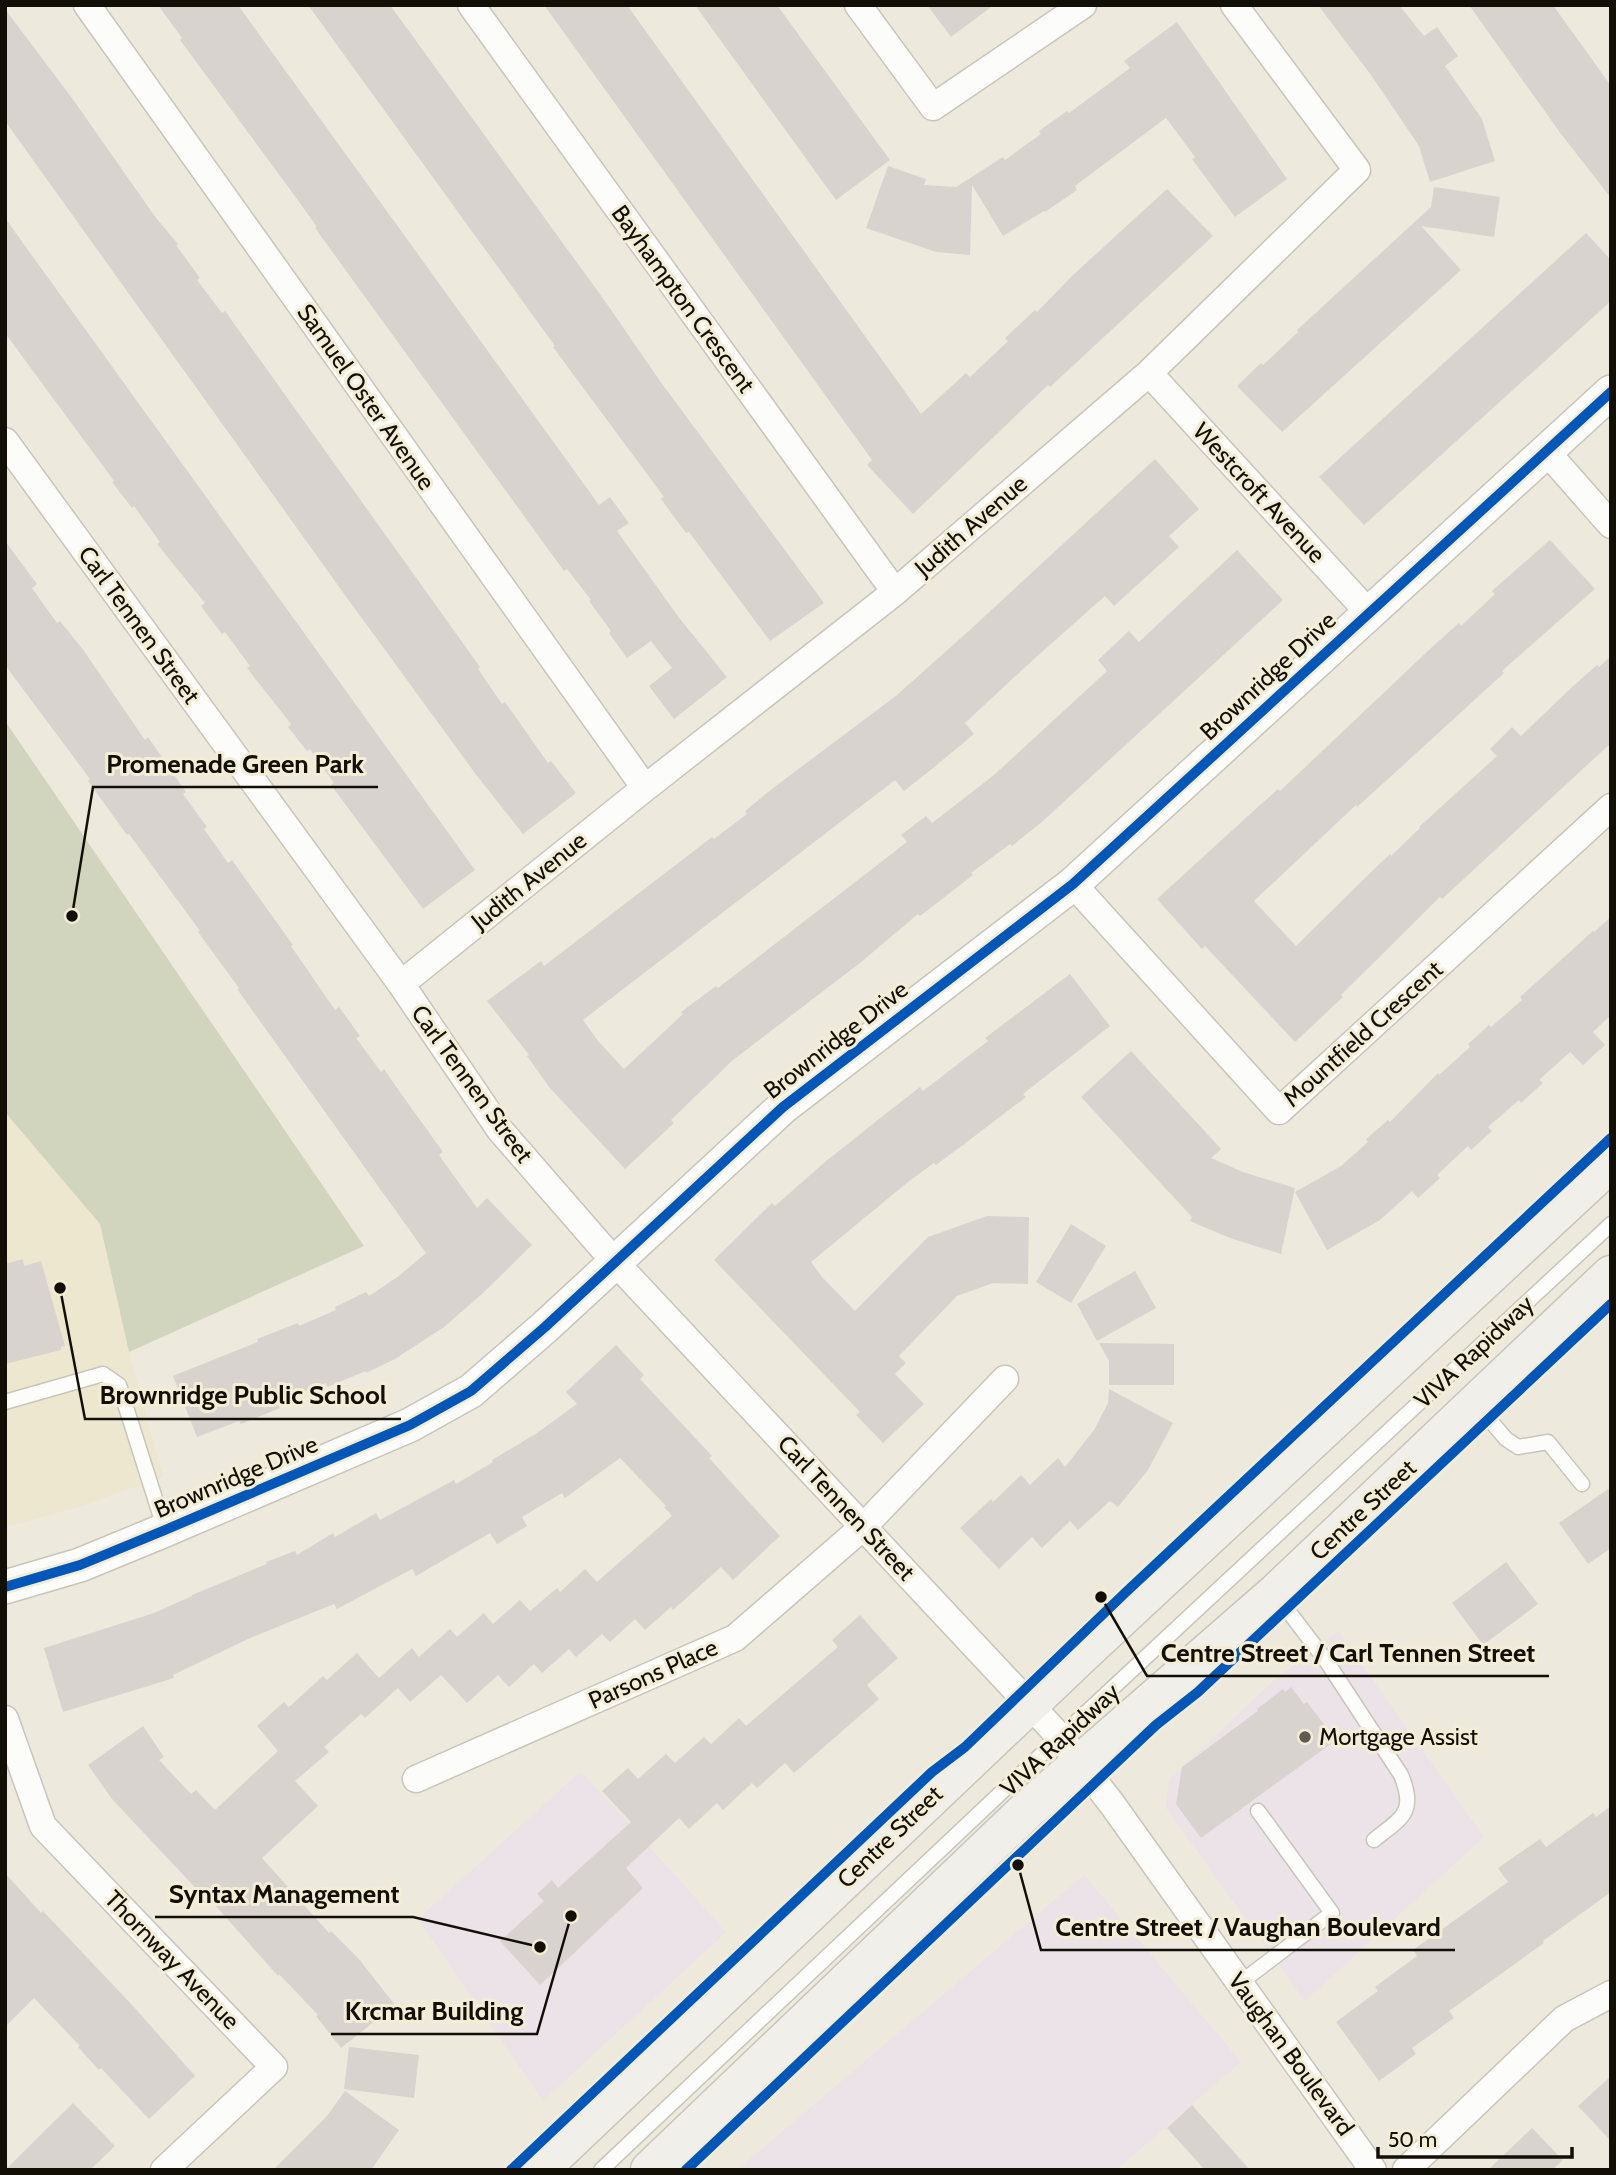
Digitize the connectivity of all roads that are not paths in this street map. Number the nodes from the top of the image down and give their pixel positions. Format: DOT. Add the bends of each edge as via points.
graph roads {
  1 [pos="88,5"];
  2 [pos="471,5"];
  3 [pos="858,5"];
  4 [pos="1083,5"];
  5 [pos="1234,5"];
  6 [pos="1149,373"];
  7 [pos="1611,392"];
  8 [pos="5,441"];
  9 [pos="1546,452"];
  10 [pos="1611,525"];
  11 [pos="895,592"];
  12 [pos="1369,612"];
  13 [pos="645,788"];
  14 [pos="1611,807"];
  15 [pos="1073,884"];
  16 [pos="401,984"];
  17 [pos="1611,1162"];
  18 [pos="1611,1224"];
  19 [pos="614,1262"];
  20 [pos="1611,1275"];
  21 [pos="1005,1379"];
  22 [pos="5,1402"];
  23 [pos="1476,1404"];
  24 [pos="1582,1484"];
  25 [pos="863,1527"];
  26 [pos="165,1530"];
  27 [pos="5,1587"];
  28 [pos="1276,1593"];
  29 [pos="1030,1704"];
  30 [pos="5,1719"];
  31 [pos="1071,1751"];
  32 [pos="416,1779"];
  33 [pos="1258,1811"];
  34 [pos="1374,1840"];
  35 [pos="1240,1983"];
  36 [pos="1611,1994"];
  37 [pos="164,2170"];
  38 [pos="539,2170"];
  39 [pos="601,2170"];
  40 [pos="650,2170"];
  41 [pos="1373,2170"];
  42 [pos="1406,2170"];
  1 -- 13 [label="street, Samuel Oster Avenue"];
  2 -- 11 [label="street, Bayhampton Crescent"];
  3 -- 4 [label="street" via="933,107"];
  5 -- 6 [label="street, Judith Avenue" via="1357,170"];
  6 -- 11 [label="street, Judith Avenue"];
  6 -- 12 [label="street, Westcroft Avenue"];
  7 -- 9 [label="street, Brownridge Drive"];
  8 -- 16 [label="street, Carl Tennen Street"];
  9 -- 10 [label="street"];
  9 -- 12 [label="street, Brownridge Drive"];
  11 -- 13 [label="street, Judith Avenue"];
  12 -- 15 [label="street, Brownridge Drive"];
  13 -- 16 [label="street, Judith Avenue"];
  14 -- 15 [label="street, Mountfield Crescent" via="1279,1111"];
  15 -- 19 [label="street, Brownridge Drive" via="783,1107"];
  16 -- 19 [label="street, Carl Tennen Street" via="500,1130"];
  17 -- 29 [label="main road, Centre Street"];
  18 -- 31 [label="lane, VIVA Rapidway"];
  19 -- 25 [label="street, Carl Tennen Street"];
  19 -- 26 [label="street, Brownridge Drive" via="471,1391 410,1425"];
  20 -- 23 [label="main road, Centre Street"];
  21 -- 25 [label="street, Parsons Place"];
  22 -- 26 [label="lane" via="103,1374 119,1385"];
  23 -- 24 [label="lane" via="1518,1447 1548,1442"];
  23 -- 28 [label="main road, Centre Street"];
  25 -- 29 [label="street, Carl Tennen Street"];
  25 -- 32 [label="street, Parsons Place" via="735,1638"];
  26 -- 27 [label="street, Brownridge Drive" via="80,1565"];
  28 -- 31 [label="main road, Centre Street"];
  28 -- 34 [label="lane" via="1327,1662 1401,1775 1409,1795 1404,1816"];
  29 -- 31 [label="street, Vaughan Boulevard"];
  29 -- 38 [label="main road, Centre Street"];
  30 -- 37 [label="street, Thornway Avenue" via="43,1826 274,2067"];
  31 -- 35 [label="street, Vaughan Boulevard"];
  31 -- 39 [label="lane, VIVA Rapidway"];
  31 -- 40 [label="main road, Centre Street" via="1027,1810"];
  33 -- 35 [label="lane" via="1332,1913"];
  35 -- 41 [label="street, Vaughan Boulevard"];
  36 -- 42 [label="street" via="1564,2019"];
}
